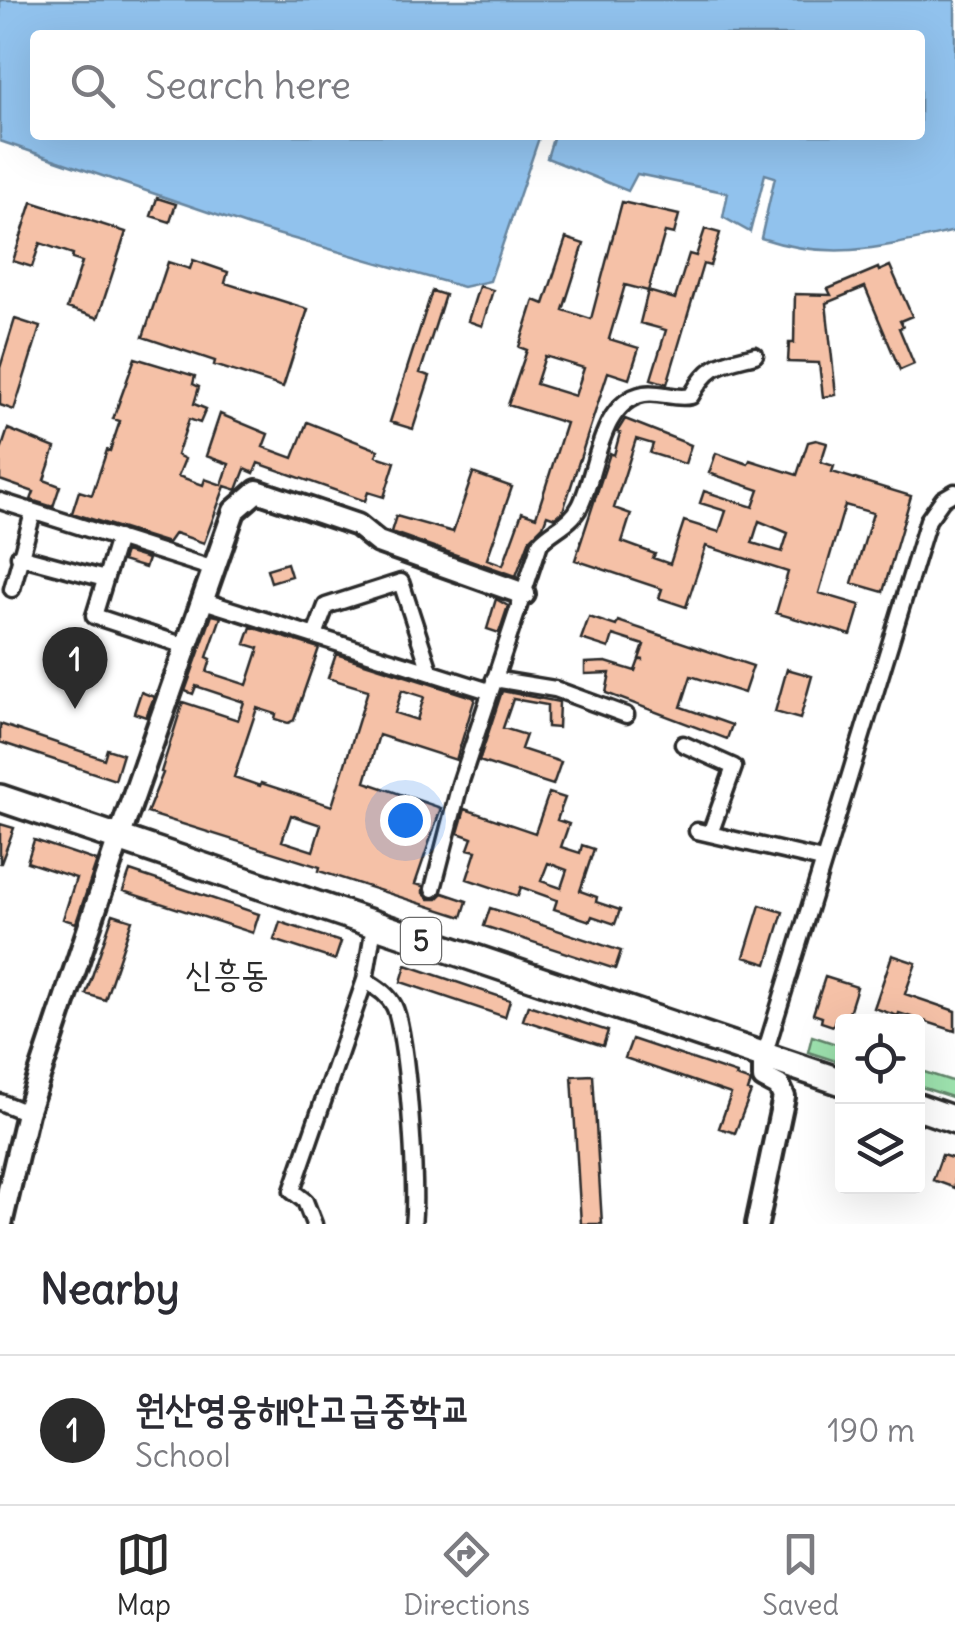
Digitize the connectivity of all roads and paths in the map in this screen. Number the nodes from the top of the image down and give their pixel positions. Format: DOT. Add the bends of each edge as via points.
graph roads {
  1 [pos="756,355"];
  2 [pos="955,492"];
  3 [pos="0,502"];
  4 [pos="33,513"];
  5 [pos="118,538"];
  6 [pos="19,556"];
  7 [pos="214,568"];
  8 [pos="104,579"];
  9 [pos="12,589"];
  10 [pos="524,594"];
  11 [pos="204,601"];
  12 [pos="315,635"];
  13 [pos="188,647"];
  14 [pos="430,671"];
  15 [pos="491,685"];
  16 [pos="626,715"];
  17 [pos="683,744"];
  18 [pos="0,798"];
  19 [pos="119,838"];
  20 [pos="822,860"];
  21 [pos="433,888"];
  22 [pos="374,926"];
  23 [pos="365,980"];
  24 [pos="764,1056"];
  25 [pos="835,1080"];
  26 [pos="0,1102"];
  27 [pos="925,1109"];
  28 [pos="27,1113"];
  29 [pos="955,1120"];
  30 [pos="1,1224"];
  31 [pos="314,1224"];
  32 [pos="413,1224"];
  33 [pos="758,1224"];
  1 -- 10 [label="street" via="715,365 691,396 645,393 626,402 611,419 580,508 540,543"];
  2 -- 20 [label="street" via="928,520"];
  3 -- 4 [label="street"];
  4 -- 5 [label="street"];
  4 -- 6 [label="street"];
  5 -- 7 [label="street"];
  5 -- 8 [label="street"];
  6 -- 8 [label="street"];
  6 -- 9 [label="street"];
  7 -- 10 [label="street" via="234,511 257,491"];
  7 -- 11 [label="street"];
  8 -- 13 [label="street" via="94,616"];
  10 -- 15 [label="street"];
  11 -- 12 [label="street"];
  11 -- 13 [label="street"];
  12 -- 14 [label="street"];
  12 -- 14 [label="street" via="326,606 401,582"];
  13 -- 19 [label="street"];
  14 -- 15 [label="street"];
  15 -- 16 [label="street" via="555,689"];
  15 -- 21 [label="street"];
  17 -- 20 [label="street" via="734,766 704,833"];
  18 -- 19 [label="highway, 5"];
  19 -- 22 [label="highway, 5"];
  19 -- 28 [label="street"];
  20 -- 24 [label="street"];
  22 -- 23 [label="street"];
  22 -- 24 [label="highway, 5"];
  23 -- 31 [label="street" via="292,1191"];
  23 -- 32 [label="street" via="384,992 400,1026"];
  24 -- 25 [label="highway, 5"];
  24 -- 33 [label="street" via="764,1078 780,1086 784,1097"];
  26 -- 28 [label="street"];
  27 -- 29 [label="highway"];
  28 -- 30 [label="street"];
}
